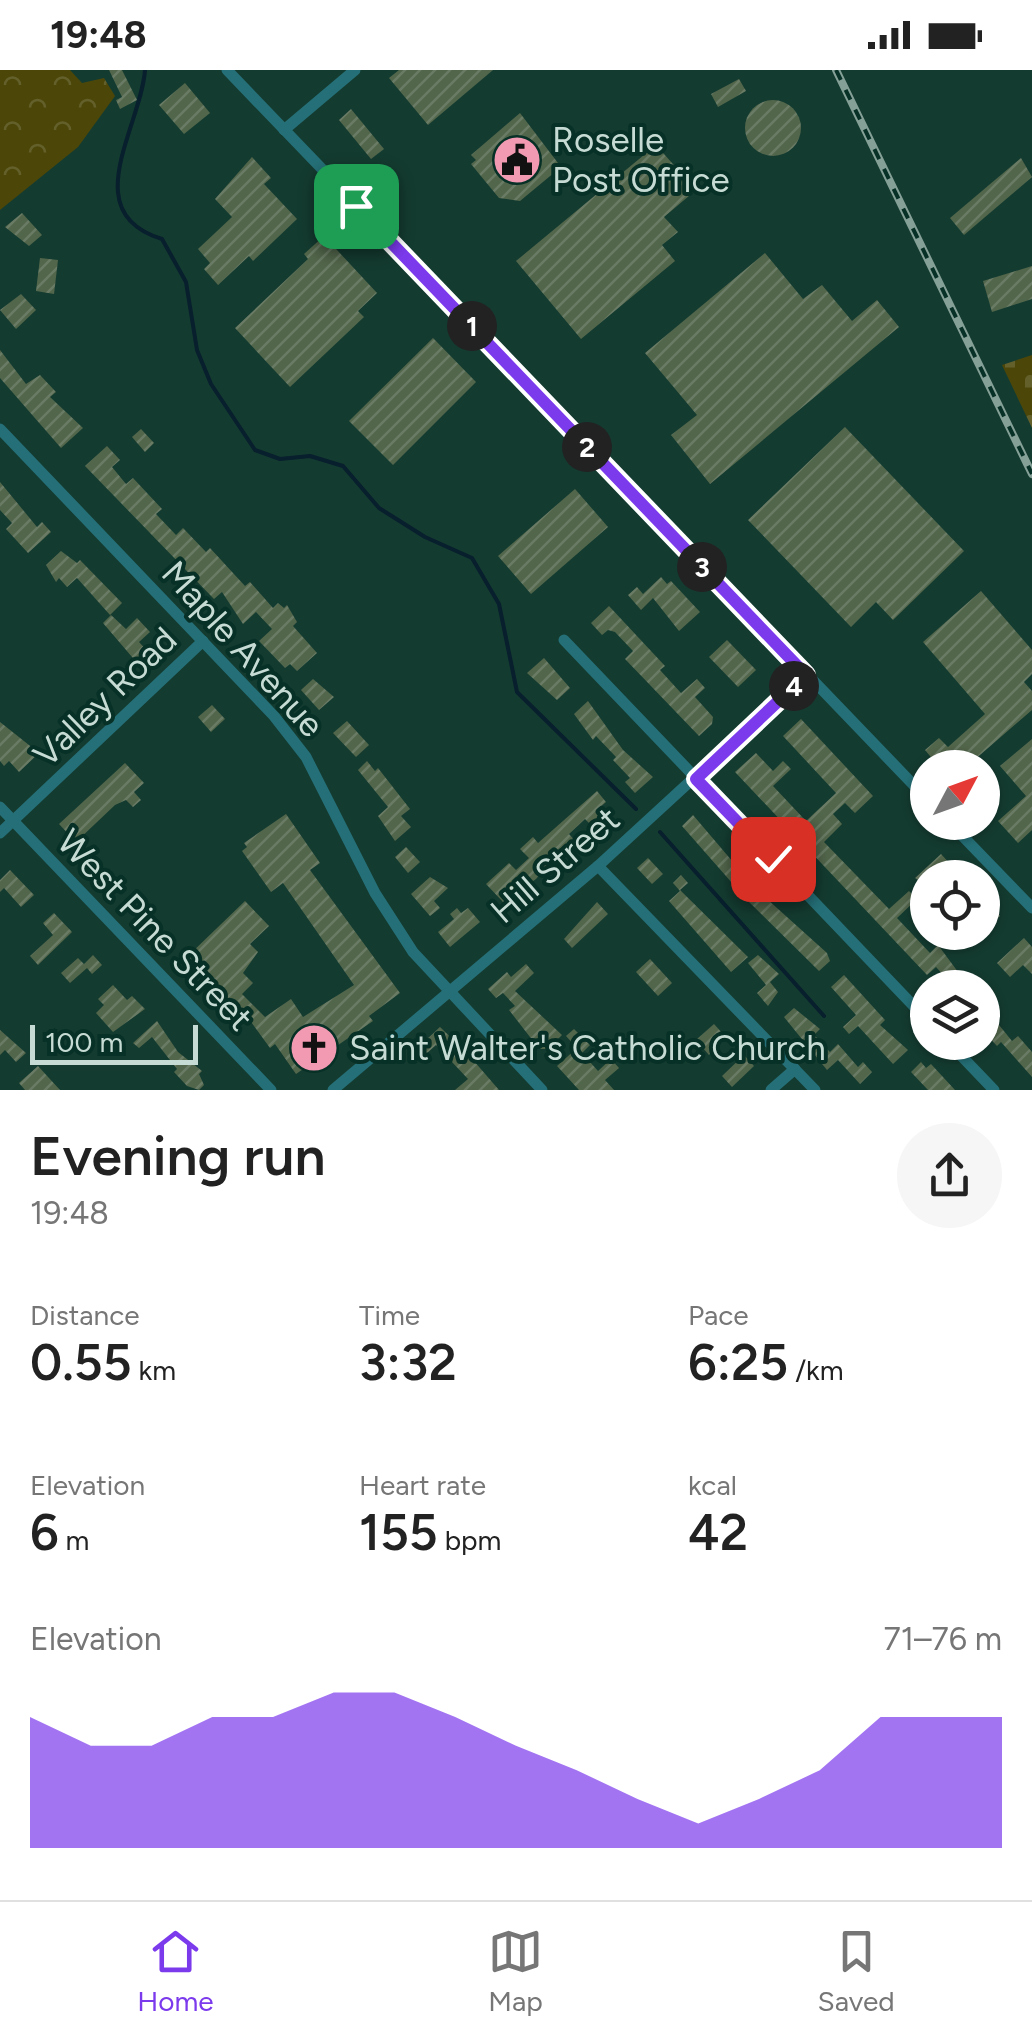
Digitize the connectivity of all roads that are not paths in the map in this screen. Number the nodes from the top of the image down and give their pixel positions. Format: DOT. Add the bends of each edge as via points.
graph roads {
  1 [pos="226,70"];
  2 [pos="356,70"];
  3 [pos="284,130"];
  4 [pos="0,429"];
  5 [pos="564,640"];
  6 [pos="203,641"];
  7 [pos="806,675"];
  8 [pos="696,779"];
  9 [pos="910,782"];
  10 [pos="0,807"];
  11 [pos="13,821"];
  12 [pos="0,833"];
  13 [pos="967,840"];
  14 [pos="598,866"];
  15 [pos="1032,908"];
  16 [pos="448,992"];
  17 [pos="910,1001"];
  18 [pos="965,1060"];
  19 [pos="796,1069"];
  20 [pos="270,1090"];
  21 [pos="333,1090"];
  22 [pos="542,1090"];
  23 [pos="771,1090"];
  24 [pos="815,1090"];
  25 [pos="994,1090"];
  1 -- 3 [label="street"];
  2 -- 3 [label="street"];
  3 -- 7 [label="street"];
  4 -- 6 [label="street, Maple Avenue"];
  5 -- 8 [label="street"];
  6 -- 11 [label="street, Valley Road"];
  6 -- 16 [label="street, Maple Avenue" via="306,757 386,912"];
  7 -- 8 [label="street, Hill Street"];
  7 -- 9 [label="street"];
  8 -- 14 [label="street, Hill Street"];
  8 -- 17 [label="street"];
  10 -- 11 [label="street, West Pine Street"];
  11 -- 12 [label="street, Valley Road"];
  11 -- 20 [label="street, West Pine Street"];
  13 -- 15 [label="street"];
  14 -- 16 [label="street, Hill Street"];
  14 -- 19 [label="street"];
  16 -- 21 [label="street, Hill Street"];
  16 -- 22 [label="street, Maple Avenue"];
  18 -- 25 [label="street"];
  19 -- 23 [label="street"];
  19 -- 24 [label="street"];
}
